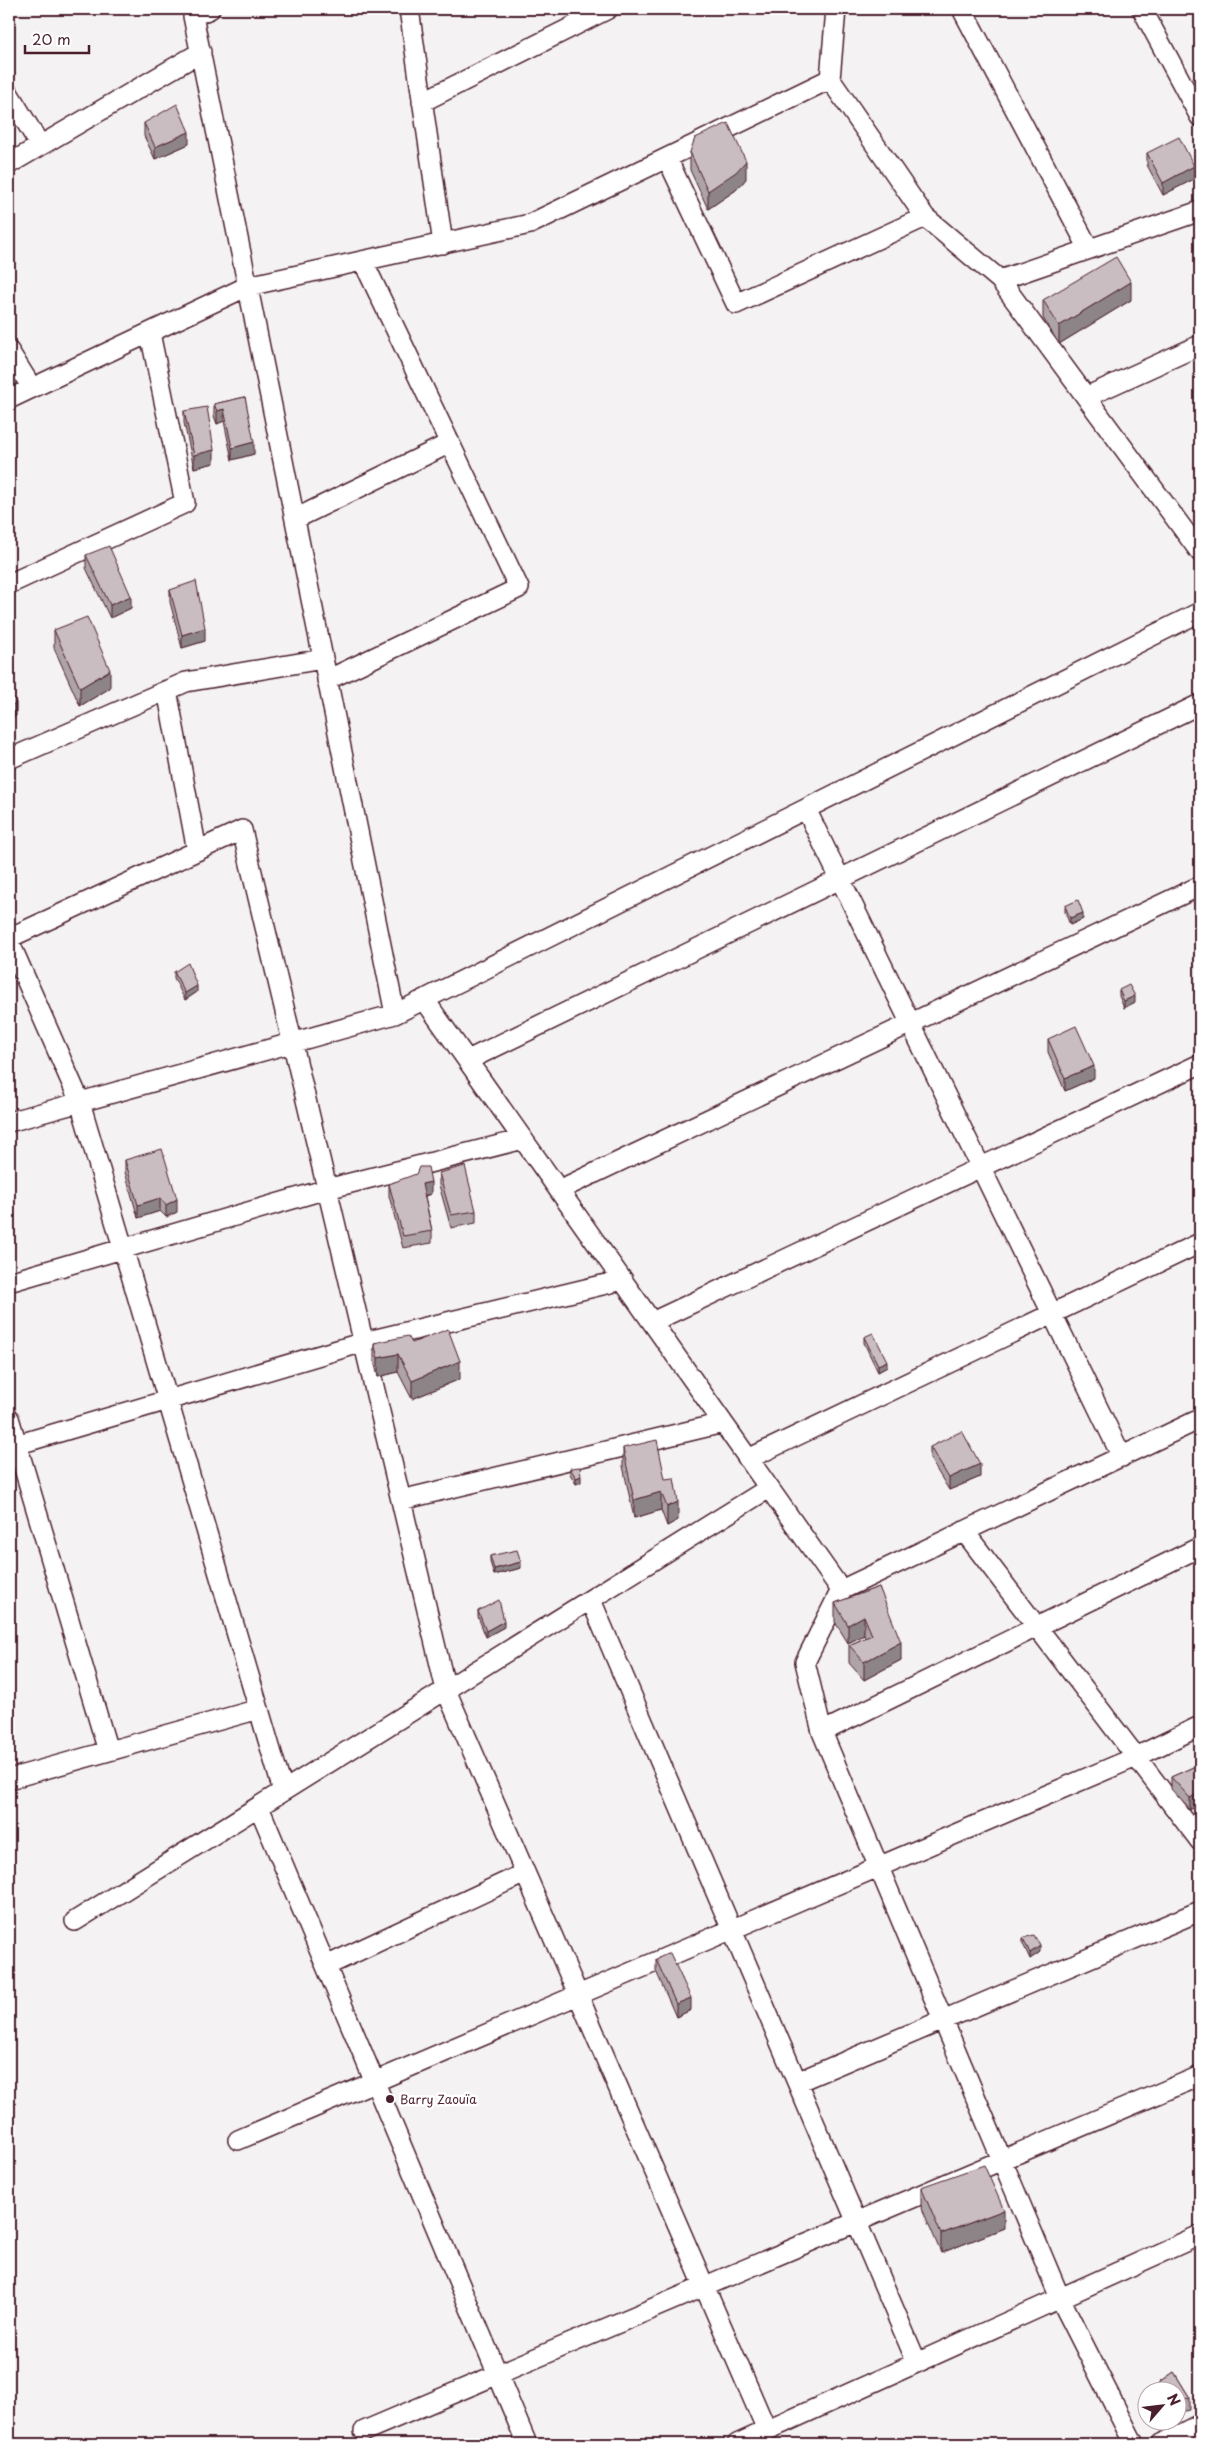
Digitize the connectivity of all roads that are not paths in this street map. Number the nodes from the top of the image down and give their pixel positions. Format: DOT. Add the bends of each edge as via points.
graph roads {
  1 [pos="210,9"];
  2 [pos="409,9"];
  3 [pos="608,9"];
  4 [pos="838,9"];
  5 [pos="962,9"];
  6 [pos="1142,9"];
  7 [pos="201,52"];
  8 [pos="830,79"];
  9 [pos="9,94"];
  10 [pos="422,102"];
  11 [pos="1200,116"];
  12 [pos="40,146"];
  13 [pos="667,158"];
  14 [pos="9,164"];
  15 [pos="1200,210"];
  16 [pos="925,217"];
  17 [pos="443,244"];
  18 [pos="1089,249"];
  19 [pos="364,261"];
  20 [pos="1000,280"];
  21 [pos="248,286"];
  22 [pos="150,333"];
  23 [pos="1200,345"];
  24 [pos="9,351"];
  25 [pos="32,388"];
  26 [pos="1086,397"];
  27 [pos="9,399"];
  28 [pos="450,443"];
  29 [pos="295,519"];
  30 [pos="1193,530"];
  31 [pos="1200,552"];
  32 [pos="9,584"];
  33 [pos="1200,612"];
  34 [pos="323,659"];
  35 [pos="327,680"];
  36 [pos="167,690"];
  37 [pos="1200,704"];
  38 [pos="9,759"];
  39 [pos="806,808"];
  40 [pos="197,851"];
  41 [pos="840,879"];
  42 [pos="1200,886"];
  43 [pos="9,939"];
  44 [pos="424,998"];
  45 [pos="395,1014"];
  46 [pos="910,1024"];
  47 [pos="293,1042"];
  48 [pos="468,1060"];
  49 [pos="1200,1064"];
  50 [pos="80,1102"];
  51 [pos="9,1122"];
  52 [pos="523,1139"];
  53 [pos="980,1168"];
  54 [pos="327,1189"];
  55 [pos="559,1190"];
  56 [pos="1200,1244"];
  57 [pos="124,1249"];
  58 [pos="623,1280"];
  59 [pos="9,1282"];
  60 [pos="1052,1314"];
  61 [pos="652,1322"];
  62 [pos="364,1342"];
  63 [pos="168,1400"];
  64 [pos="9,1418"];
  65 [pos="1200,1419"];
  66 [pos="723,1423"];
  67 [pos="13,1446"];
  68 [pos="1122,1457"];
  69 [pos="748,1459"];
  70 [pos="769,1488"];
  71 [pos="401,1500"];
  72 [pos="964,1531"];
  73 [pos="1200,1547"];
  74 [pos="841,1590"];
  75 [pos="591,1600"];
  76 [pos="1037,1626"];
  77 [pos="446,1690"];
  78 [pos="259,1708"];
  79 [pos="1200,1726"];
  80 [pos="822,1732"];
  81 [pos="108,1751"];
  82 [pos="1136,1757"];
  83 [pos="9,1779"];
  84 [pos="283,1791"];
  85 [pos="259,1807"];
  86 [pos="1200,1842"];
  87 [pos="878,1867"];
  88 [pos="525,1872"];
  89 [pos="1200,1911"];
  90 [pos="75,1921"];
  91 [pos="732,1929"];
  92 [pos="326,1966"];
  93 [pos="578,1995"];
  94 [pos="943,2021"];
  95 [pos="1200,2076"];
  96 [pos="375,2082"];
  97 [pos="797,2082"];
  98 [pos="238,2140"];
  99 [pos="1002,2160"];
  100 [pos="857,2222"];
  101 [pos="1200,2235"];
  102 [pos="704,2286"];
  103 [pos="1060,2298"];
  104 [pos="917,2363"];
  105 [pos="498,2374"];
  106 [pos="1200,2424"];
  107 [pos="364,2431"];
  108 [pos="767,2431"];
  109 [pos="527,2444"];
  110 [pos="737,2444"];
  111 [pos="1134,2444"];
  112 [pos="1161,2444"];
  1 -- 7 [label="street" via="194,16"];
  2 -- 10 [label="street"];
  3 -- 10 [label="street"];
  4 -- 8 [label="street"];
  5 -- 18 [label="street"];
  6 -- 11 [label="street"];
  7 -- 12 [label="street"];
  7 -- 21 [label="street"];
  8 -- 13 [label="street"];
  8 -- 16 [label="street"];
  9 -- 12 [label="street"];
  10 -- 17 [label="street"];
  12 -- 14 [label="street"];
  13 -- 16 [label="street" via="736,304"];
  13 -- 17 [label="street" via="530,224"];
  15 -- 18 [label="street"];
  16 -- 20 [label="street"];
  17 -- 19 [label="street"];
  18 -- 20 [label="street"];
  19 -- 21 [label="street"];
  19 -- 28 [label="street"];
  20 -- 26 [label="street"];
  21 -- 22 [label="street"];
  21 -- 29 [label="street"];
  22 -- 25 [label="street"];
  22 -- 32 [label="street" via="184,503"];
  23 -- 26 [label="street"];
  24 -- 25 [label="street"];
  25 -- 27 [label="street"];
  26 -- 30 [label="street"];
  28 -- 29 [label="street"];
  28 -- 35 [label="street" via="519,588"];
  29 -- 34 [label="street"];
  30 -- 31 [label="street"];
  33 -- 39 [label="street"];
  34 -- 35 [label="street"];
  34 -- 36 [label="street" via="186,682"];
  35 -- 45 [label="street"];
  36 -- 38 [label="street"];
  36 -- 40 [label="street"];
  37 -- 41 [label="street"];
  39 -- 41 [label="street"];
  39 -- 44 [label="street"];
  40 -- 43 [label="street"];
  40 -- 47 [label="street" via="242,830"];
  41 -- 46 [label="street"];
  41 -- 48 [label="street"];
  42 -- 46 [label="street"];
  43 -- 50 [label="street"];
  44 -- 45 [label="street"];
  44 -- 48 [label="street"];
  45 -- 47 [label="street"];
  46 -- 53 [label="street"];
  46 -- 55 [label="street"];
  47 -- 50 [label="street"];
  47 -- 54 [label="street"];
  48 -- 52 [label="street"];
  49 -- 53 [label="street"];
  50 -- 51 [label="street"];
  50 -- 57 [label="street"];
  52 -- 54 [label="street"];
  52 -- 55 [label="street"];
  53 -- 60 [label="street"];
  53 -- 61 [label="street"];
  54 -- 57 [label="street"];
  54 -- 62 [label="street"];
  55 -- 58 [label="street"];
  56 -- 60 [label="street"];
  57 -- 59 [label="street"];
  57 -- 63 [label="street"];
  58 -- 61 [label="street"];
  58 -- 62 [label="street"];
  60 -- 68 [label="street"];
  60 -- 69 [label="street"];
  61 -- 66 [label="street"];
  62 -- 63 [label="street"];
  62 -- 71 [label="street"];
  63 -- 67 [label="street"];
  63 -- 78 [label="street"];
  64 -- 67 [label="street"];
  65 -- 68 [label="street"];
  66 -- 69 [label="street"];
  66 -- 71 [label="street"];
  67 -- 81 [label="street"];
  68 -- 72 [label="street"];
  69 -- 70 [label="street"];
  70 -- 74 [label="street"];
  70 -- 75 [label="street"];
  71 -- 77 [label="street"];
  72 -- 74 [label="street"];
  72 -- 76 [label="street"];
  73 -- 76 [label="street"];
  74 -- 80 [label="street" via="805,1662"];
  75 -- 77 [label="street"];
  75 -- 91 [label="street"];
  76 -- 80 [label="street"];
  76 -- 82 [label="street"];
  77 -- 84 [label="street"];
  77 -- 88 [label="street"];
  78 -- 81 [label="street"];
  78 -- 84 [label="street"];
  79 -- 82 [label="street"];
  80 -- 87 [label="street"];
  81 -- 83 [label="street"];
  82 -- 86 [label="street"];
  82 -- 87 [label="street"];
  84 -- 85 [label="street"];
  85 -- 90 [label="street"];
  85 -- 92 [label="street"];
  87 -- 91 [label="street"];
  87 -- 94 [label="street"];
  88 -- 92 [label="street"];
  88 -- 93 [label="street"];
  89 -- 94 [label="street"];
  91 -- 93 [label="street"];
  91 -- 97 [label="street"];
  92 -- 96 [label="street"];
  93 -- 96 [label="street"];
  93 -- 102 [label="street"];
  94 -- 97 [label="street"];
  94 -- 99 [label="street"];
  95 -- 99 [label="street"];
  96 -- 98 [label="street"];
  96 -- 105 [label="street"];
  97 -- 100 [label="street"];
  99 -- 100 [label="street"];
  99 -- 103 [label="street"];
  100 -- 102 [label="street"];
  100 -- 104 [label="street"];
  101 -- 103 [label="street"];
  102 -- 105 [label="street"];
  102 -- 108 [label="street"];
  103 -- 104 [label="street"];
  103 -- 111 [label="street"];
  104 -- 108 [label="street"];
  105 -- 107 [label="street"];
  105 -- 109 [label="street"];
  106 -- 112 [label="street"];
  108 -- 110 [label="street"];
}
